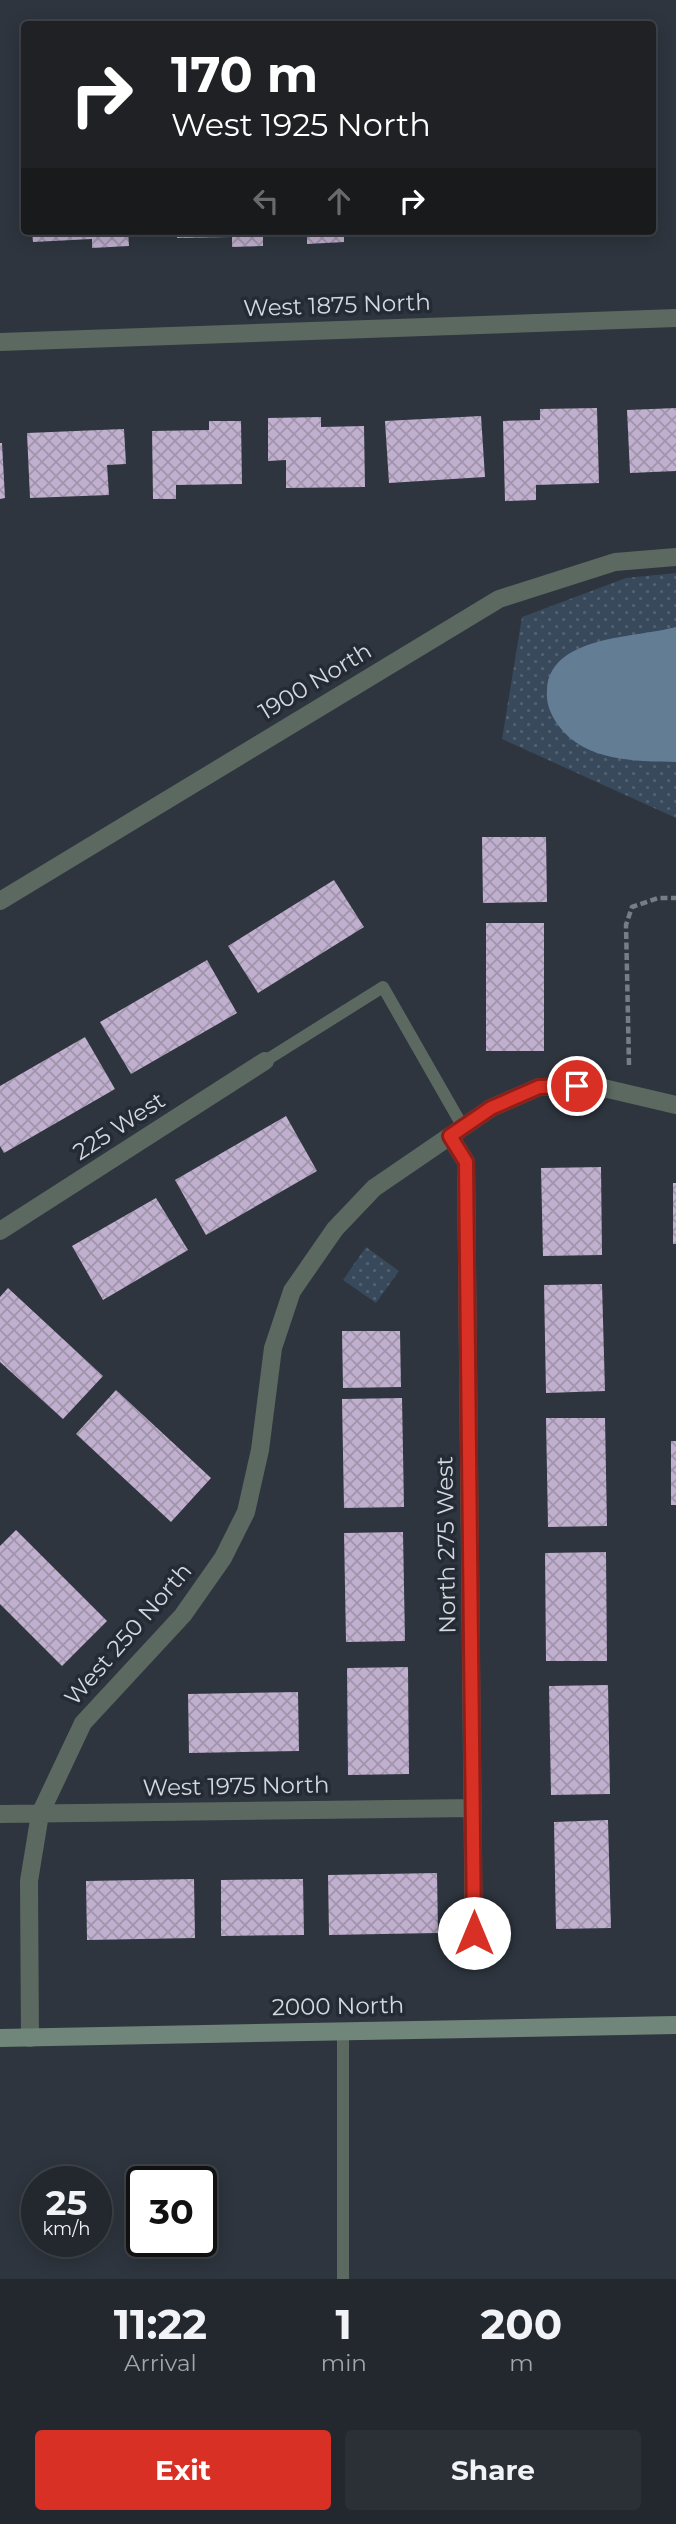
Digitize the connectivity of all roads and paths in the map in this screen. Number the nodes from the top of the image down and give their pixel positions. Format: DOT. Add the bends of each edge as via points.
graph roads {
  1 [pos="676,318"];
  2 [pos="0,342"];
  3 [pos="676,556"];
  4 [pos="676,898"];
  5 [pos="0,901"];
  6 [pos="265,1061"];
  7 [pos="629,1065"];
  8 [pos="676,1105"];
  9 [pos="456,1131"];
  10 [pos="0,1231"];
  11 [pos="473,1808"];
  12 [pos="0,1814"];
  13 [pos="40,1814"];
  14 [pos="474,1958"];
  15 [pos="676,2025"];
  16 [pos="343,2031"];
  17 [pos="0,2038"];
  18 [pos="30,2038"];
  19 [pos="343,2279"];
  1 -- 2 [label="street, West 1875 North"];
  3 -- 5 [label="street, 1900 North" via="615,562 499,598"];
  4 -- 7 [label="path" via="658,898 632,907 626,925"];
  6 -- 9 [label="lane" via="383,987"];
  6 -- 10 [label="street, 225 West"];
  8 -- 9 [label="street, West 250 North" via="595,1086 539,1087 491,1108"];
  9 -- 11 [label="street, North 275 West" via="466,1162"];
  9 -- 13 [label="street, West 250 North" via="374,1188 335,1229 292,1291 273,1348 260,1450 246,1512 223,1558 183,1615 83,1723"];
  11 -- 13 [label="street, West 1975 North"];
  11 -- 14 [label="street, North 275 West"];
  12 -- 13 [label="street, West 1975 North"];
  13 -- 18 [label="street, West 250 North" via="29,1881"];
  15 -- 16 [label="street, 2000 North"];
  16 -- 18 [label="street, 2000 North"];
  16 -- 19 [label="lane"];
  17 -- 18 [label="street, 2000 North"];
}
